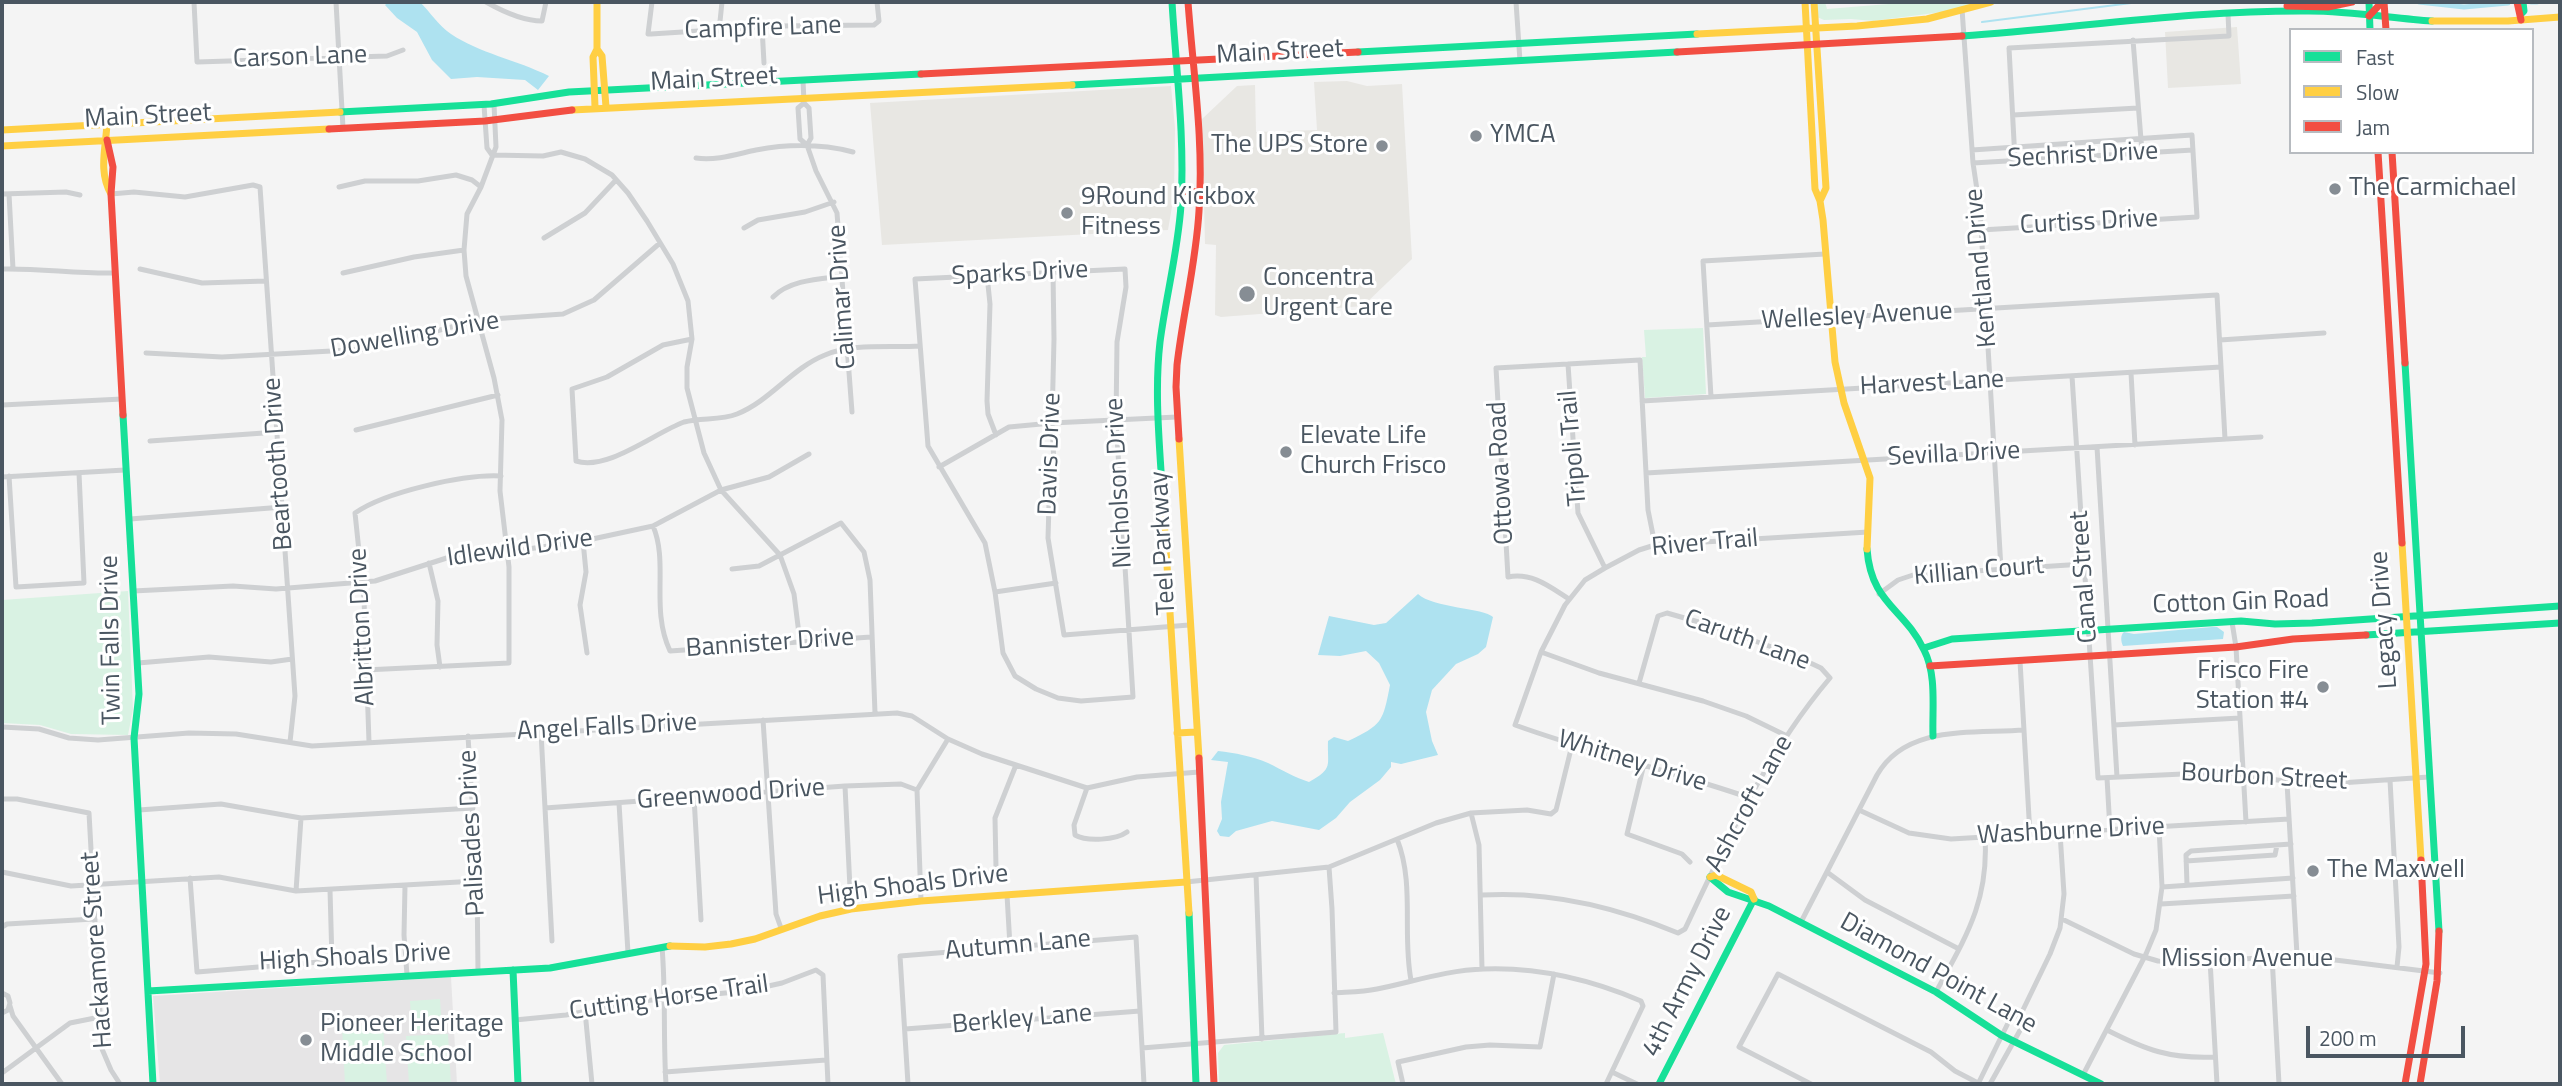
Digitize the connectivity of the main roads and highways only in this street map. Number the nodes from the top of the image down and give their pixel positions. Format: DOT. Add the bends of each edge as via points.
graph roads {
  1 [pos="597,2"];
  2 [pos="1172,2"];
  3 [pos="1188,2"];
  4 [pos="1805,2"];
  5 [pos="1814,2"];
  6 [pos="1991,2"];
  7 [pos="2352,2"];
  8 [pos="2369,2"];
  9 [pos="2383,2"];
  10 [pos="2517,2"];
  11 [pos="2523,2"];
  12 [pos="2259,12"];
  13 [pos="2370,16"];
  14 [pos="2385,17"];
  15 [pos="2521,17"];
  16 [pos="2560,17"];
  17 [pos="2370,28"];
  18 [pos="2386,28"];
  19 [pos="1806,29"];
  20 [pos="1816,29"];
  21 [pos="1690,36"];
  22 [pos="1817,44"];
  23 [pos="1807,45"];
  24 [pos="597,49"];
  25 [pos="1691,52"];
  26 [pos="1310,55"];
  27 [pos="1192,61"];
  28 [pos="1176,62"];
  29 [pos="1041,68"];
  30 [pos="1310,73"];
  31 [pos="929,75"];
  32 [pos="1194,79"];
  33 [pos="1177,80"];
  34 [pos="1042,86"];
  35 [pos="594,91"];
  36 [pos="604,91"];
  37 [pos="930,93"];
  38 [pos="595,107"];
  39 [pos="606,107"];
  40 [pos="107,123"];
  41 [pos="1823,129"];
  42 [pos="2,130"];
  43 [pos="1812,130"];
  44 [pos="107,140"];
  45 [pos="2,146"];
  46 [pos="2378,154"];
  47 [pos="2392,154"];
  48 [pos="1181,191"];
  49 [pos="1200,192"];
  50 [pos="1820,201"];
  51 [pos="2397,249"];
  52 [pos="2383,250"];
  53 [pos="1172,280"];
  54 [pos="1191,283"];
  55 [pos="2390,363"];
  56 [pos="2403,363"];
  57 [pos="2410,470"];
  58 [pos="2396,472"];
  59 [pos="1184,534"];
  60 [pos="1165,535"];
  61 [pos="2560,606"];
  62 [pos="2540,607"];
  63 [pos="2406,617"];
  64 [pos="2420,617"];
  65 [pos="2347,621"];
  66 [pos="2312,623"];
  67 [pos="2560,623"];
  68 [pos="2541,624"];
  69 [pos="2407,632"];
  70 [pos="2420,632"];
  71 [pos="2348,636"];
  72 [pos="2313,638"];
  73 [pos="1924,648"];
  74 [pos="1930,666"];
  75 [pos="1196,732"];
  76 [pos="1177,733"];
  77 [pos="1934,736"];
  78 [pos="1710,877"];
  79 [pos="1186,882"];
  80 [pos="1755,899"];
  81 [pos="513,970"];
  82 [pos="148,991"];
  83 [pos="153,1084"];
  84 [pos="518,1084"];
  85 [pos="1196,1084"];
  86 [pos="1214,1084"];
  87 [pos="1659,1084"];
  88 [pos="2101,1084"];
  89 [pos="2405,1084"];
  90 [pos="2420,1084"];
  1 -- 24 [label="main road"];
  2 -- 28 [label="main road, Teel Parkway"];
  3 -- 27 [label="main road, Teel Parkway"];
  4 -- 19 [label="main road"];
  5 -- 20 [label="main road"];
  6 -- 20 [label="main road, Main Street" via="1908,22"];
  7 -- 12 [label="main road" via="2328,7 2274,6"];
  8 -- 13 [label="main road"];
  9 -- 13 [label="main road"];
  9 -- 14 [label="main road"];
  10 -- 15 [label="main road"];
  11 -- 15 [label="main road"];
  12 -- 13 [label="main road, Main Street"];
  12 -- 22 [label="main road, Main Street"];
  13 -- 14 [label="main road, Main Street"];
  13 -- 17 [label="main road"];
  14 -- 15 [label="main road, Main Street" via="2440,22"];
  14 -- 18 [label="main road"];
  15 -- 16 [label="main road, Main Street"];
  19 -- 20 [label="main road, Main Street"];
  19 -- 21 [label="main road, Main Street"];
  19 -- 23 [label="main road"];
  20 -- 22 [label="main road"];
  21 -- 25 [label="main road"];
  21 -- 26 [label="main road, Main Street"];
  22 -- 23 [label="main road, Main Street"];
  22 -- 41 [label="main road"];
  23 -- 25 [label="main road, Main Street"];
  23 -- 43 [label="main road"];
  24 -- 35 [label="main road"];
  24 -- 36 [label="main road" via="602,56"];
  25 -- 30 [label="main road, Main Street"];
  26 -- 27 [label="main road, Main Street"];
  26 -- 30 [label="main road"];
  27 -- 28 [label="main road, Main Street"];
  27 -- 32 [label="main road, Teel Parkway"];
  28 -- 29 [label="main road, Main Street"];
  28 -- 33 [label="main road, Teel Parkway"];
  29 -- 31 [label="main road, Main Street"];
  29 -- 34 [label="main road"];
  30 -- 32 [label="main road, Main Street"];
  31 -- 36 [label="main road, Main Street"];
  31 -- 37 [label="main road"];
  32 -- 33 [label="main road, Main Street"];
  32 -- 49 [label="main road, Teel Parkway"];
  33 -- 34 [label="main road, Main Street"];
  33 -- 48 [label="main road, Teel Parkway"];
  34 -- 37 [label="main road, Main Street"];
  35 -- 36 [label="main road, Main Street"];
  35 -- 38 [label="main road"];
  35 -- 40 [label="main road, Main Street" via="484,105"];
  36 -- 39 [label="main road"];
  37 -- 39 [label="main road, Main Street"];
  38 -- 39 [label="main road, Main Street"];
  38 -- 44 [label="main road, Main Street" via="495,121"];
  40 -- 42 [label="main road, Main Street"];
  40 -- 44 [label="main road, Twin Falls Drive"];
  41 -- 43 [label="main road"];
  41 -- 50 [label="main road" via="1826,188"];
  43 -- 50 [label="main road" via="1815,189"];
  44 -- 45 [label="main road, Main Street"];
  44 -- 82 [label="main road, Twin Falls Drive" via="102,150 104,184 111,194 138,663 134,738"];
  46 -- 52 [label="main road, Legacy Drive"];
  47 -- 51 [label="main road, Legacy Drive"];
  48 -- 49 [label="main road"];
  48 -- 53 [label="main road, Teel Parkway"];
  49 -- 54 [label="main road, Teel Parkway"];
  50 -- 73 [label="main road" via="1829,318 1841,390 1870,485 1868,564 1879,594"];
  51 -- 52 [label="main road"];
  51 -- 56 [label="main road, Legacy Drive"];
  52 -- 55 [label="main road, Legacy Drive"];
  53 -- 54 [label="main road"];
  53 -- 60 [label="main road, Teel Parkway" via="1160,343 1158,418"];
  54 -- 59 [label="main road, Teel Parkway" via="1177,361"];
  55 -- 56 [label="main road"];
  55 -- 58 [label="main road, Legacy Drive"];
  56 -- 57 [label="main road, Legacy Drive"];
  57 -- 58 [label="main road"];
  57 -- 64 [label="main road, Legacy Drive"];
  58 -- 63 [label="main road, Legacy Drive"];
  59 -- 60 [label="main road"];
  59 -- 75 [label="main road, Teel Parkway"];
  60 -- 76 [label="main road, Teel Parkway"];
  61 -- 62 [label="main road, Cotton Gin Road"];
  62 -- 64 [label="main road, Cotton Gin Road"];
  62 -- 68 [label="main road"];
  63 -- 64 [label="main road, Cotton Gin Road"];
  63 -- 65 [label="main road, Cotton Gin Road"];
  63 -- 69 [label="main road, Legacy Drive"];
  64 -- 70 [label="main road, Legacy Drive"];
  65 -- 66 [label="main road, Cotton Gin Road"];
  65 -- 71 [label="main road"];
  66 -- 72 [label="main road"];
  66 -- 73 [label="main road, Cotton Gin Road" via="2252,621 1952,639"];
  67 -- 68 [label="main road, Cotton Gin Road"];
  68 -- 70 [label="main road, Cotton Gin Road"];
  69 -- 70 [label="main road, Cotton Gin Road"];
  69 -- 71 [label="main road, Cotton Gin Road"];
  69 -- 89 [label="main road, Legacy Drive" via="2426,946"];
  70 -- 90 [label="main road, Legacy Drive" via="2440,973"];
  71 -- 72 [label="main road, Cotton Gin Road"];
  72 -- 74 [label="main road, Cotton Gin Road"];
  73 -- 74 [label="main road"];
  74 -- 77 [label="main road"];
  75 -- 76 [label="main road"];
  75 -- 86 [label="main road, Teel Parkway"];
  76 -- 79 [label="main road, Teel Parkway"];
  78 -- 80 [label="main road, Diamond Point Lane" via="1716,875 1740,886"];
  79 -- 81 [label="main road, High Shoals Drive" via="851,909 731,944 662,947 550,968"];
  79 -- 85 [label="main road, Teel Parkway"];
  80 -- 87 [label="main road, 4th Army Drive"];
  80 -- 88 [label="main road, Diamond Point Lane" via="1936,992 2013,1042"];
  81 -- 82 [label="main road, High Shoals Drive"];
  81 -- 84 [label="main road"];
  82 -- 83 [label="main road, Twin Falls Drive"];
}
